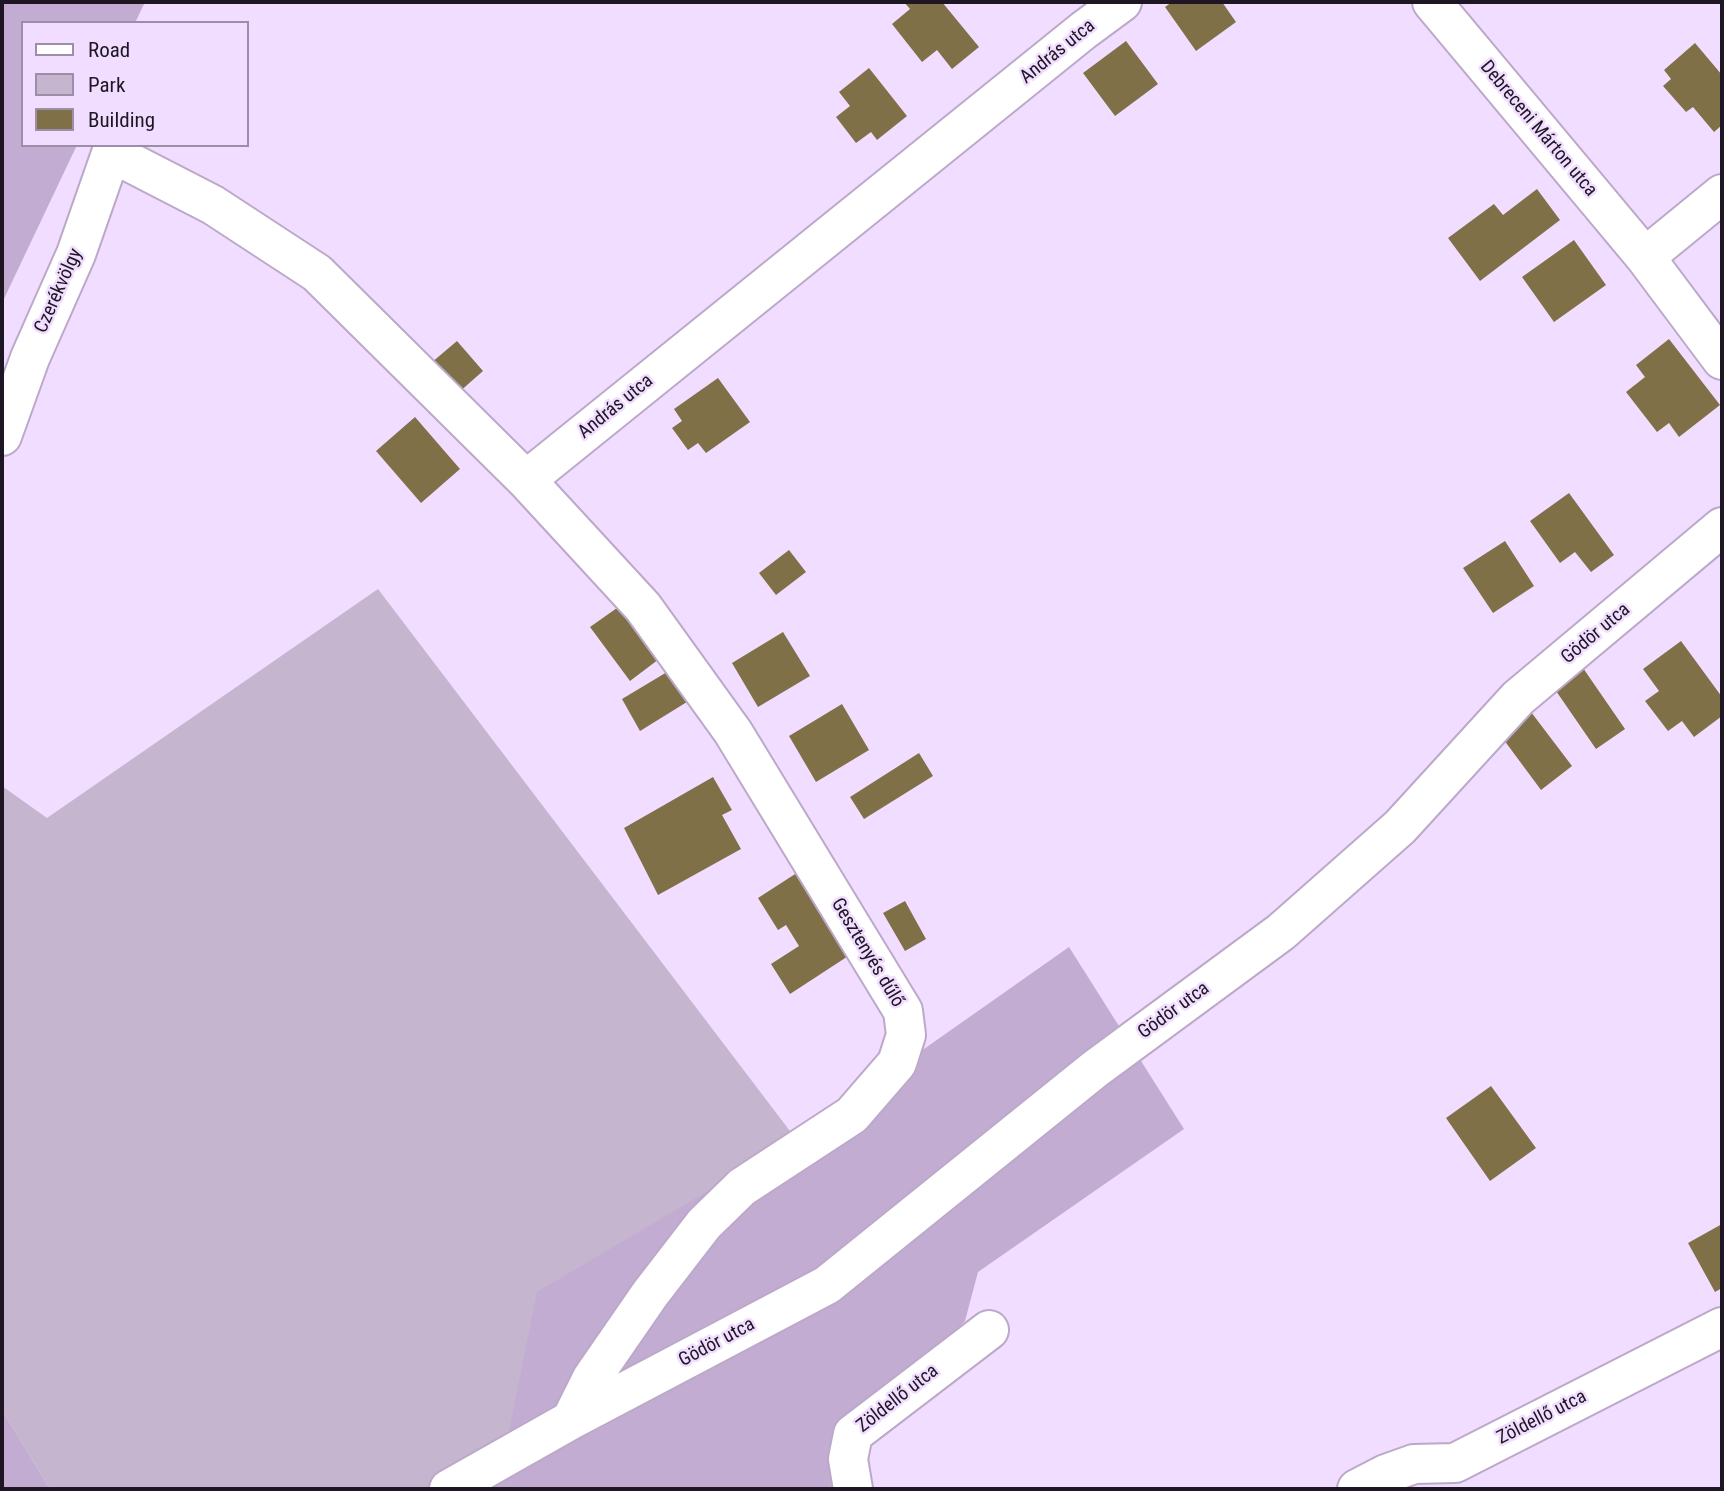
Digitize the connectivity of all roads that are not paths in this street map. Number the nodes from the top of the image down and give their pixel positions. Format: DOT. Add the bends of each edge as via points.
graph roads {
  1 [pos="1122,2"];
  2 [pos="1432,2"];
  3 [pos="113,149"];
  4 [pos="1722,194"];
  5 [pos="1645,257"];
  6 [pos="1722,360"];
  7 [pos="2,436"];
  8 [pos="526,480"];
  9 [pos="1722,527"];
  10 [pos="1722,1327"];
  11 [pos="989,1330"];
  12 [pos="571,1420"];
  13 [pos="449,1489"];
  14 [pos="853,1489"];
  15 [pos="1357,1489"];
  1 -- 8 [label="street, András utca"];
  2 -- 5 [label="street, Debreceni Márton utca"];
  3 -- 7 [label="street, Czerékvölgy"];
  3 -- 8 [label="street" via="213,205 317,273"];
  4 -- 5 [label="street"];
  5 -- 6 [label="street, Debreceni Márton utca"];
  8 -- 12 [label="street, Gesztenyés dűlő" via="643,607 733,732 903,1011 906,1035 897,1063 852,1115 742,1187 704,1224 592,1378"];
  9 -- 12 [label="street, Gödör utca" via="1518,698 1400,827 1281,932 1095,1069 827,1285"];
  10 -- 15 [label="street, Zöldellő utca" via="1455,1463 1415,1464"];
  11 -- 14 [label="street, Zöldellő utca" via="853,1434 848,1460"];
  12 -- 13 [label="street"];
}
